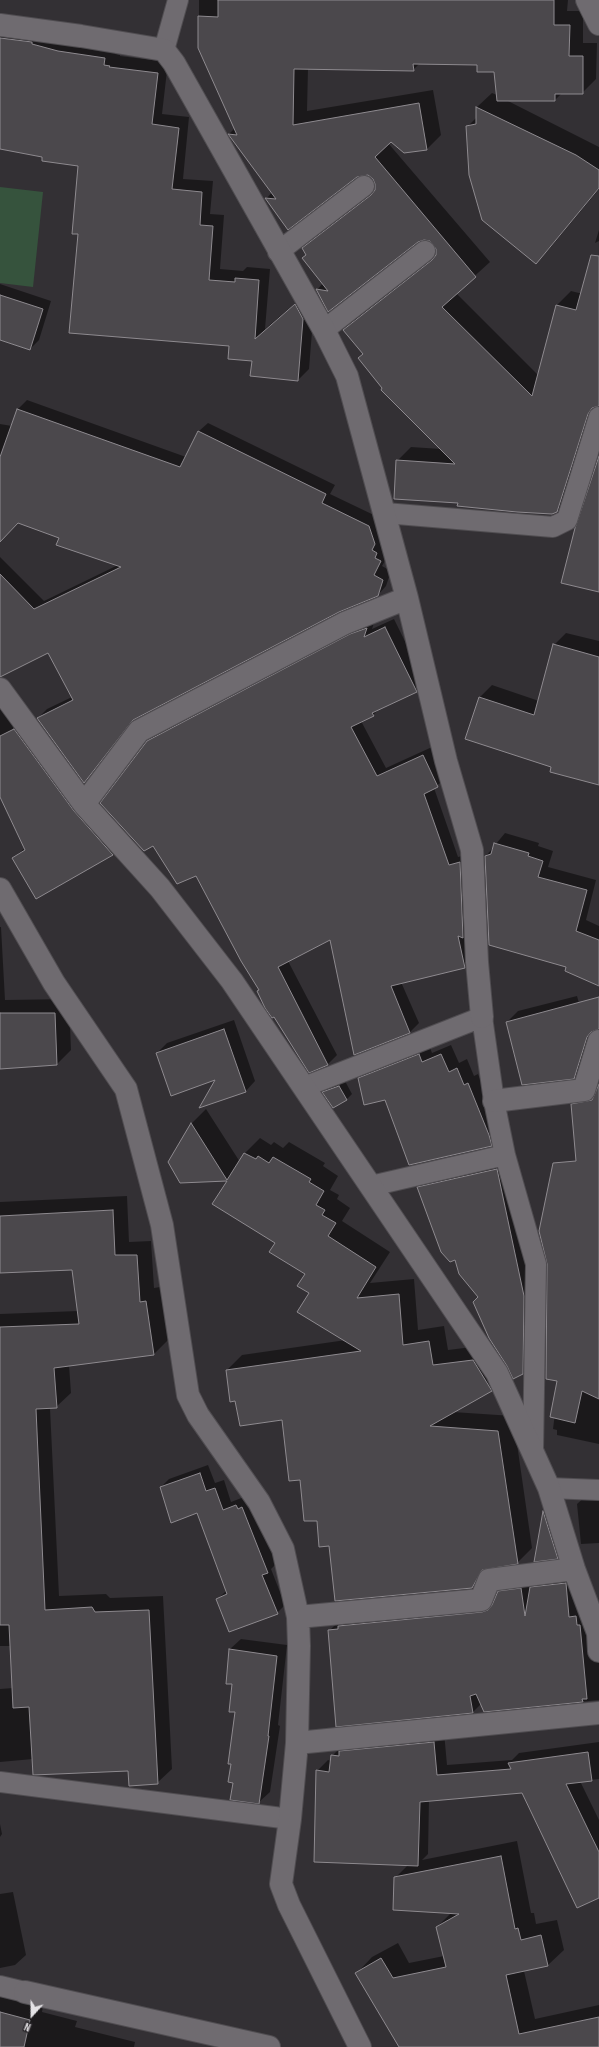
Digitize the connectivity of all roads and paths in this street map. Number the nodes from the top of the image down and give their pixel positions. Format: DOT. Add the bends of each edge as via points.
graph roads {
  1 [pos="178,0"];
  2 [pos="587,0"];
  3 [pos="599,24"];
  4 [pos="0,25"];
  5 [pos="164,50"];
  6 [pos="364,186"];
  7 [pos="425,251"];
  8 [pos="278,252"];
  9 [pos="324,330"];
  10 [pos="599,417"];
  11 [pos="385,513"];
  12 [pos="407,598"];
  13 [pos="0,689"];
  14 [pos="84,804"];
  15 [pos="0,889"];
  16 [pos="482,1017"];
  17 [pos="599,1041"];
  18 [pos="304,1087"];
  19 [pos="494,1102"];
  20 [pos="505,1155"];
  21 [pos="371,1186"];
  22 [pos="534,1452"];
  23 [pos="549,1488"];
  24 [pos="599,1490"];
  25 [pos="574,1569"];
  26 [pos="298,1617"];
  27 [pos="599,1651"];
  28 [pos="599,1713"];
  29 [pos="297,1743"];
  30 [pos="0,1782"];
  31 [pos="290,1818"];
  32 [pos="0,1986"];
  33 [pos="25,1992"];
  34 [pos="269,2047"];
  35 [pos="360,2047"];
  1 -- 5 [label="lane"];
  2 -- 3 [label="street"];
  4 -- 5 [label="street"];
  5 -- 8 [label="street" via="174,63"];
  6 -- 8 [label="lane"];
  7 -- 9 [label="lane"];
  8 -- 9 [label="street"];
  9 -- 11 [label="street" via="347,376"];
  10 -- 11 [label="lane" via="567,520 553,527"];
  11 -- 12 [label="street"];
  12 -- 14 [label="street" via="345,623 138,731"];
  12 -- 16 [label="street" via="446,761 472,850"];
  13 -- 14 [label="street"];
  14 -- 18 [label="street" via="160,888 228,975"];
  15 -- 26 [label="street" via="54,983 126,1089 162,1225 188,1395 198,1415 259,1502 283,1549"];
  16 -- 18 [label="lane"];
  16 -- 19 [label="lane"];
  17 -- 19 [label="street" via="584,1090"];
  18 -- 21 [label="street"];
  19 -- 20 [label="lane"];
  20 -- 21 [label="lane"];
  20 -- 22 [label="lane" via="536,1264"];
  21 -- 22 [label="street" via="497,1373"];
  22 -- 23 [label="street"];
  23 -- 24 [label="lane"];
  23 -- 25 [label="street"];
  25 -- 26 [label="street" via="489,1580 480,1600"];
  25 -- 27 [label="street" via="598,1633"];
  26 -- 29 [label="street"];
  28 -- 29 [label="street"];
  29 -- 31 [label="street"];
  30 -- 31 [label="lane"];
  31 -- 35 [label="street" via="281,1884 289,1906"];
  32 -- 33 [label="lane"];
  33 -- 34 [label="street"];
}
